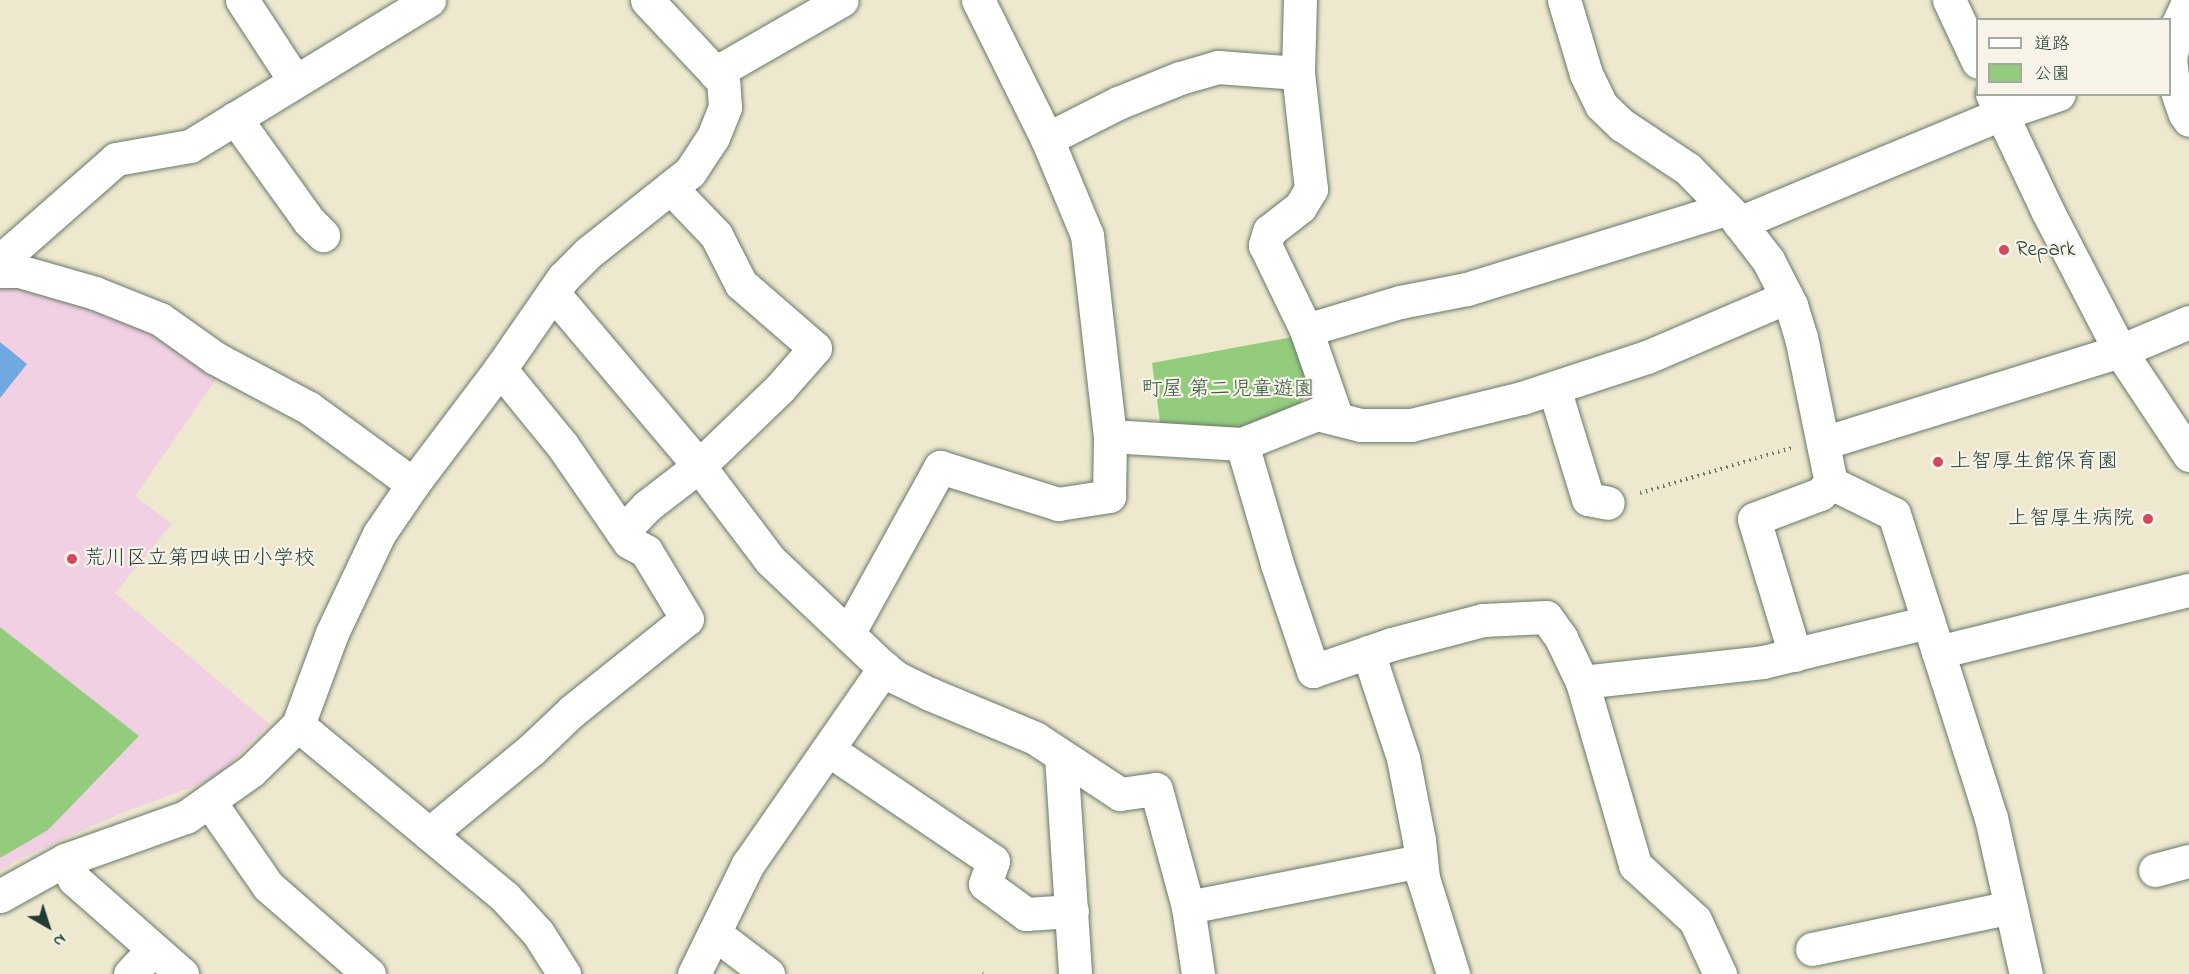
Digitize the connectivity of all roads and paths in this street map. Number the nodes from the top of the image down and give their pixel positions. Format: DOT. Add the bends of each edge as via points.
graph roads {
  1 [pos="242,0"];
  2 [pos="429,0"];
  3 [pos="647,0"];
  4 [pos="842,0"];
  5 [pos="978,0"];
  6 [pos="1300,0"];
  7 [pos="1564,0"];
  8 [pos="1949,0"];
  9 [pos="2186,2"];
  10 [pos="2171,53"];
  11 [pos="1976,61"];
  12 [pos="2171,68"];
  13 [pos="715,73"];
  14 [pos="1298,73"];
  15 [pos="295,81"];
  16 [pos="2046,96"];
  17 [pos="1996,104"];
  18 [pos="235,118"];
  19 [pos="2189,120"];
  20 [pos="1047,140"];
  21 [pos="670,188"];
  22 [pos="1733,216"];
  23 [pos="323,235"];
  24 [pos="0,261"];
  25 [pos="0,271"];
  26 [pos="553,293"];
  27 [pos="1787,297"];
  28 [pos="2189,322"];
  29 [pos="1306,330"];
  30 [pos="2120,351"];
  31 [pos="500,369"];
  32 [pos="1554,388"];
  33 [pos="1336,419"];
  34 [pos="1110,436"];
  35 [pos="2185,440"];
  36 [pos="1823,441"];
  37 [pos="1242,444"];
  38 [pos="699,466"];
  39 [pos="1831,483"];
  40 [pos="413,484"];
  41 [pos="1608,503"];
  42 [pos="622,532"];
  43 [pos="2189,590"];
  44 [pos="848,634"];
  45 [pos="1933,637"];
  46 [pos="1368,652"];
  47 [pos="1795,655"];
  48 [pos="884,668"];
  49 [pos="1582,682"];
  50 [pos="298,725"];
  51 [pos="829,750"];
  52 [pos="1061,756"];
  53 [pos="209,801"];
  54 [pos="429,834"];
  55 [pos="65,860"];
  56 [pos="1421,861"];
  57 [pos="2189,861"];
  58 [pos="2155,870"];
  59 [pos="0,896"];
  60 [pos="1188,907"];
  61 [pos="2011,907"];
  62 [pos="1072,911"];
  63 [pos="714,933"];
  64 [pos="153,949"];
  65 [pos="1812,949"];
  66 [pos="130,974"];
  67 [pos="182,974"];
  68 [pos="369,974"];
  69 [pos="564,974"];
  70 [pos="694,974"];
  71 [pos="768,974"];
  72 [pos="1076,974"];
  73 [pos="1198,974"];
  74 [pos="1453,974"];
  75 [pos="1720,974"];
  76 [pos="2025,974"];
  1 -- 15 [label="street"];
  2 -- 15 [label="street"];
  3 -- 13 [label="street"];
  4 -- 13 [label="street"];
  5 -- 20 [label="street"];
  6 -- 14 [label="street"];
  7 -- 22 [label="street" via="1586,74 1601,105 1622,125 1688,169"];
  8 -- 11 [label="street"];
  9 -- 10 [label="street"];
  12 -- 19 [label="street"];
  13 -- 21 [label="street" via="723,81 725,107 713,137 690,172"];
  14 -- 20 [label="street" via="1218,67 1118,103"];
  14 -- 29 [label="street" via="1311,189 1300,207 1269,231 1265,245"];
  15 -- 18 [label="street"];
  16 -- 17 [label="street"];
  17 -- 22 [label="street"];
  17 -- 30 [label="street"];
  18 -- 23 [label="street"];
  18 -- 24 [label="street" via="190,146 116,159"];
  20 -- 34 [label="street" via="1087,236"];
  21 -- 26 [label="street" via="588,253"];
  21 -- 38 [label="street" via="716,235 741,284 815,348 780,388"];
  22 -- 27 [label="street" via="1768,260"];
  22 -- 29 [label="street"];
  25 -- 40 [label="street" via="19,271 73,287 160,319 214,358 309,408"];
  26 -- 31 [label="street"];
  26 -- 38 [label="street"];
  27 -- 32 [label="street" via="1647,357"];
  27 -- 36 [label="street" via="1802,337"];
  28 -- 30 [label="street"];
  29 -- 33 [label="street"];
  30 -- 35 [label="street"];
  30 -- 36 [label="street"];
  31 -- 40 [label="street"];
  31 -- 42 [label="street" via="562,444"];
  32 -- 33 [label="street" via="1411,425 1361,425"];
  32 -- 41 [label="street" via="1588,499"];
  33 -- 37 [label="street" via="1317,414"];
  34 -- 37 [label="street"];
  34 -- 44 [label="street" via="1109,496 1058,504 940,467"];
  36 -- 39 [label="street"];
  36 -- 41 [label="path"];
  37 -- 46 [label="street" via="1313,671"];
  38 -- 42 [label="street" via="647,506"];
  38 -- 44 [label="street" via="770,560"];
  39 -- 45 [label="street" via="1894,514"];
  39 -- 47 [label="street" via="1820,494 1754,519"];
  40 -- 50 [label="street" via="380,534 332,633"];
  42 -- 54 [label="street" via="629,542 646,551 687,619"];
  43 -- 45 [label="street"];
  44 -- 48 [label="street"];
  45 -- 47 [label="street"];
  45 -- 61 [label="street" via="1991,818"];
  46 -- 49 [label="street" via="1483,621 1546,617"];
  46 -- 56 [label="street" via="1402,758"];
  47 -- 49 [label="street"];
  48 -- 51 [label="street"];
  48 -- 52 [label="street" via="930,694 1035,738"];
  49 -- 75 [label="street" via="1635,864 1695,920"];
  50 -- 53 [label="street" via="251,771"];
  50 -- 54 [label="street"];
  51 -- 62 [label="street" via="993,861 985,884 1026,914"];
  51 -- 63 [label="street" via="748,864"];
  52 -- 60 [label="street" via="1120,794 1156,789"];
  52 -- 62 [label="street"];
  53 -- 55 [label="street" via="186,817"];
  53 -- 68 [label="street" via="268,886"];
  54 -- 69 [label="street" via="505,897 538,933"];
  55 -- 59 [label="street"];
  55 -- 64 [label="street" via="74,879"];
  56 -- 60 [label="street"];
  56 -- 74 [label="street" via="1422,878"];
  57 -- 58 [label="street"];
  60 -- 73 [label="street"];
  61 -- 65 [label="street"];
  61 -- 76 [label="street"];
  62 -- 72 [label="street"];
  63 -- 70 [label="street"];
  63 -- 71 [label="street"];
  64 -- 66 [label="street"];
  64 -- 67 [label="street"];
}
